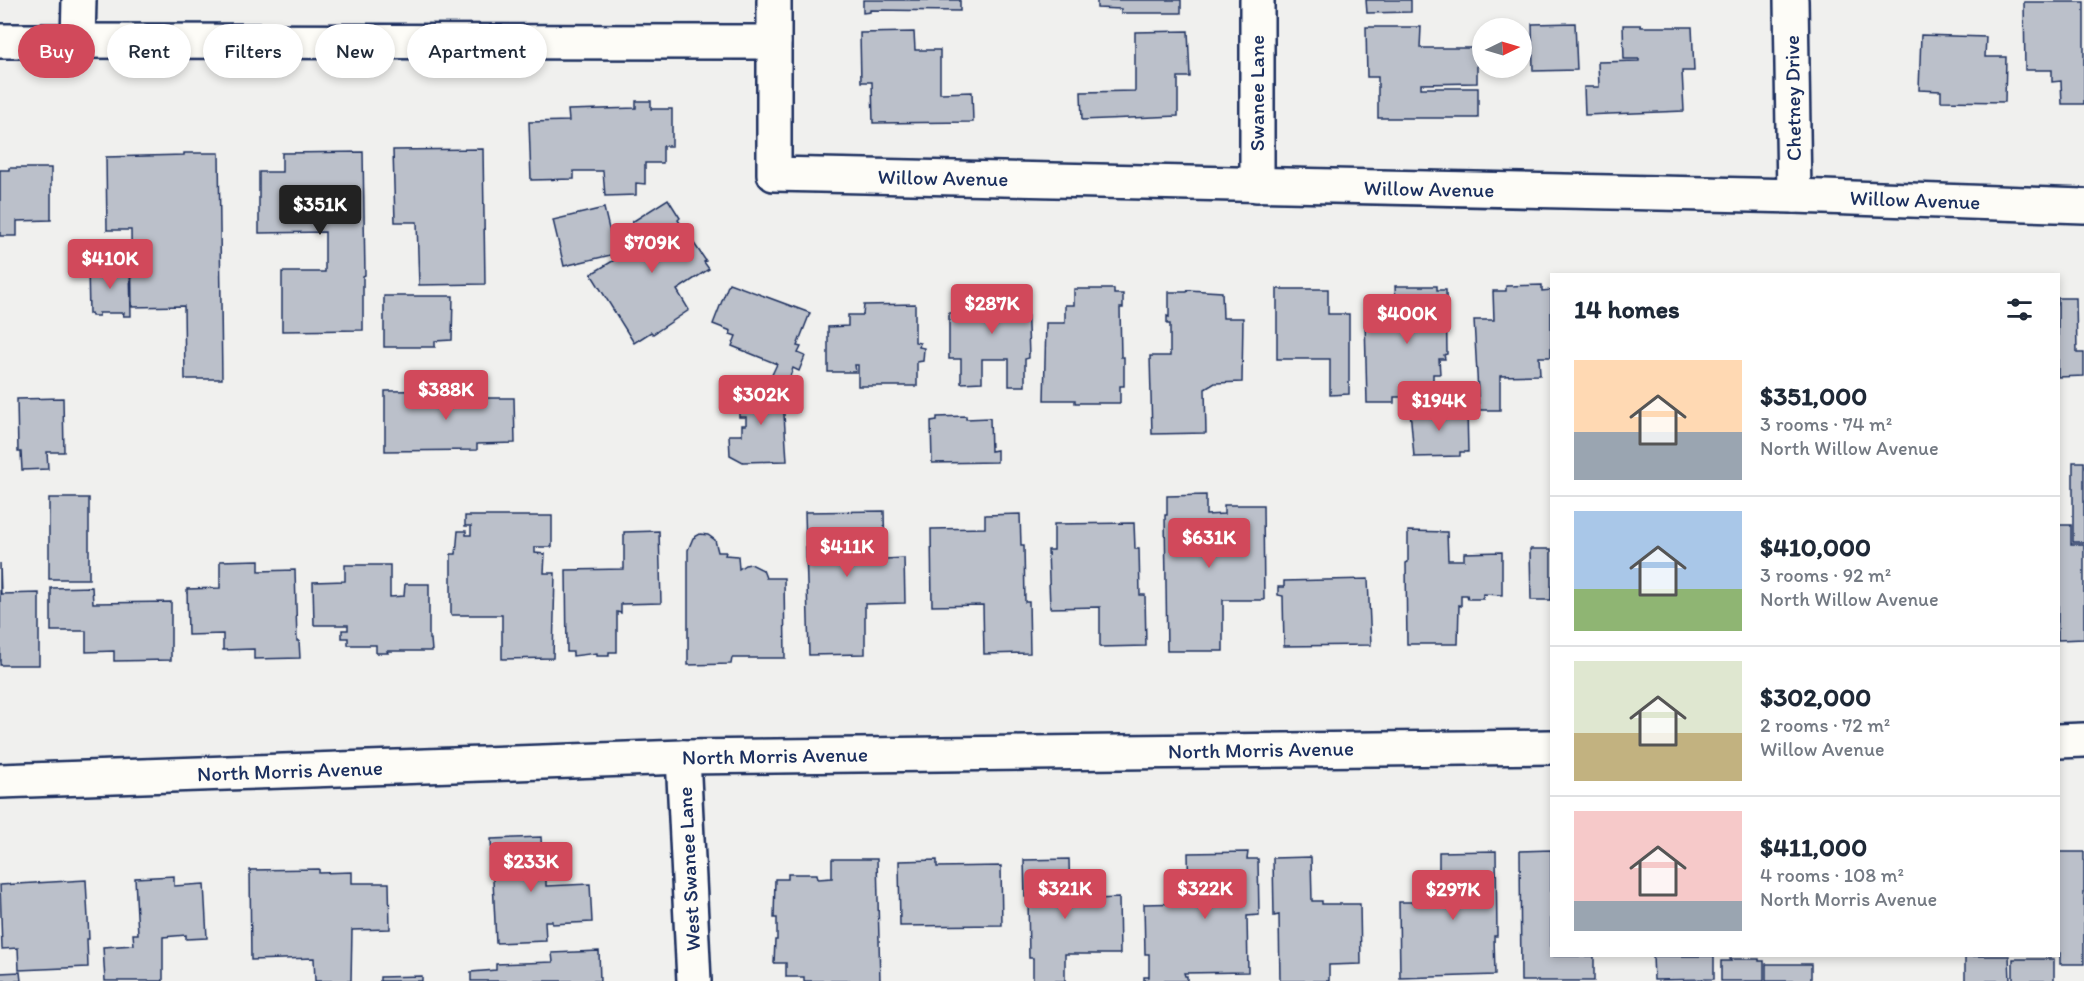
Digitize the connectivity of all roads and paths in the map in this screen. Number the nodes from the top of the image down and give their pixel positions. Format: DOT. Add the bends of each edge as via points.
graph roads {
  1 [pos="79,0"];
  2 [pos="774,0"];
  3 [pos="1257,0"];
  4 [pos="1791,0"];
  5 [pos="78,24"];
  6 [pos="0,41"];
  7 [pos="18,41"];
  8 [pos="95,41"];
  9 [pos="774,42"];
  10 [pos="1257,185"];
  11 [pos="1794,196"];
  12 [pos="2084,206"];
  13 [pos="2084,740"];
  14 [pos="2060,741"];
  15 [pos="1550,747"];
  16 [pos="683,757"];
  17 [pos="0,781"];
  18 [pos="694,981"];
  1 -- 5 [label="street"];
  2 -- 9 [label="street"];
  3 -- 10 [label="street, Swanee Lane"];
  4 -- 11 [label="street, Chetney Drive"];
  6 -- 7 [label="street"];
  8 -- 9 [label="street"];
  9 -- 10 [label="street, Willow Avenue" via="774,174"];
  10 -- 11 [label="street, Willow Avenue"];
  11 -- 12 [label="street, Willow Avenue"];
  13 -- 14 [label="street"];
  15 -- 16 [label="street, North Morris Avenue"];
  16 -- 17 [label="street, North Morris Avenue"];
  16 -- 18 [label="street, West Swanee Lane"];
}
